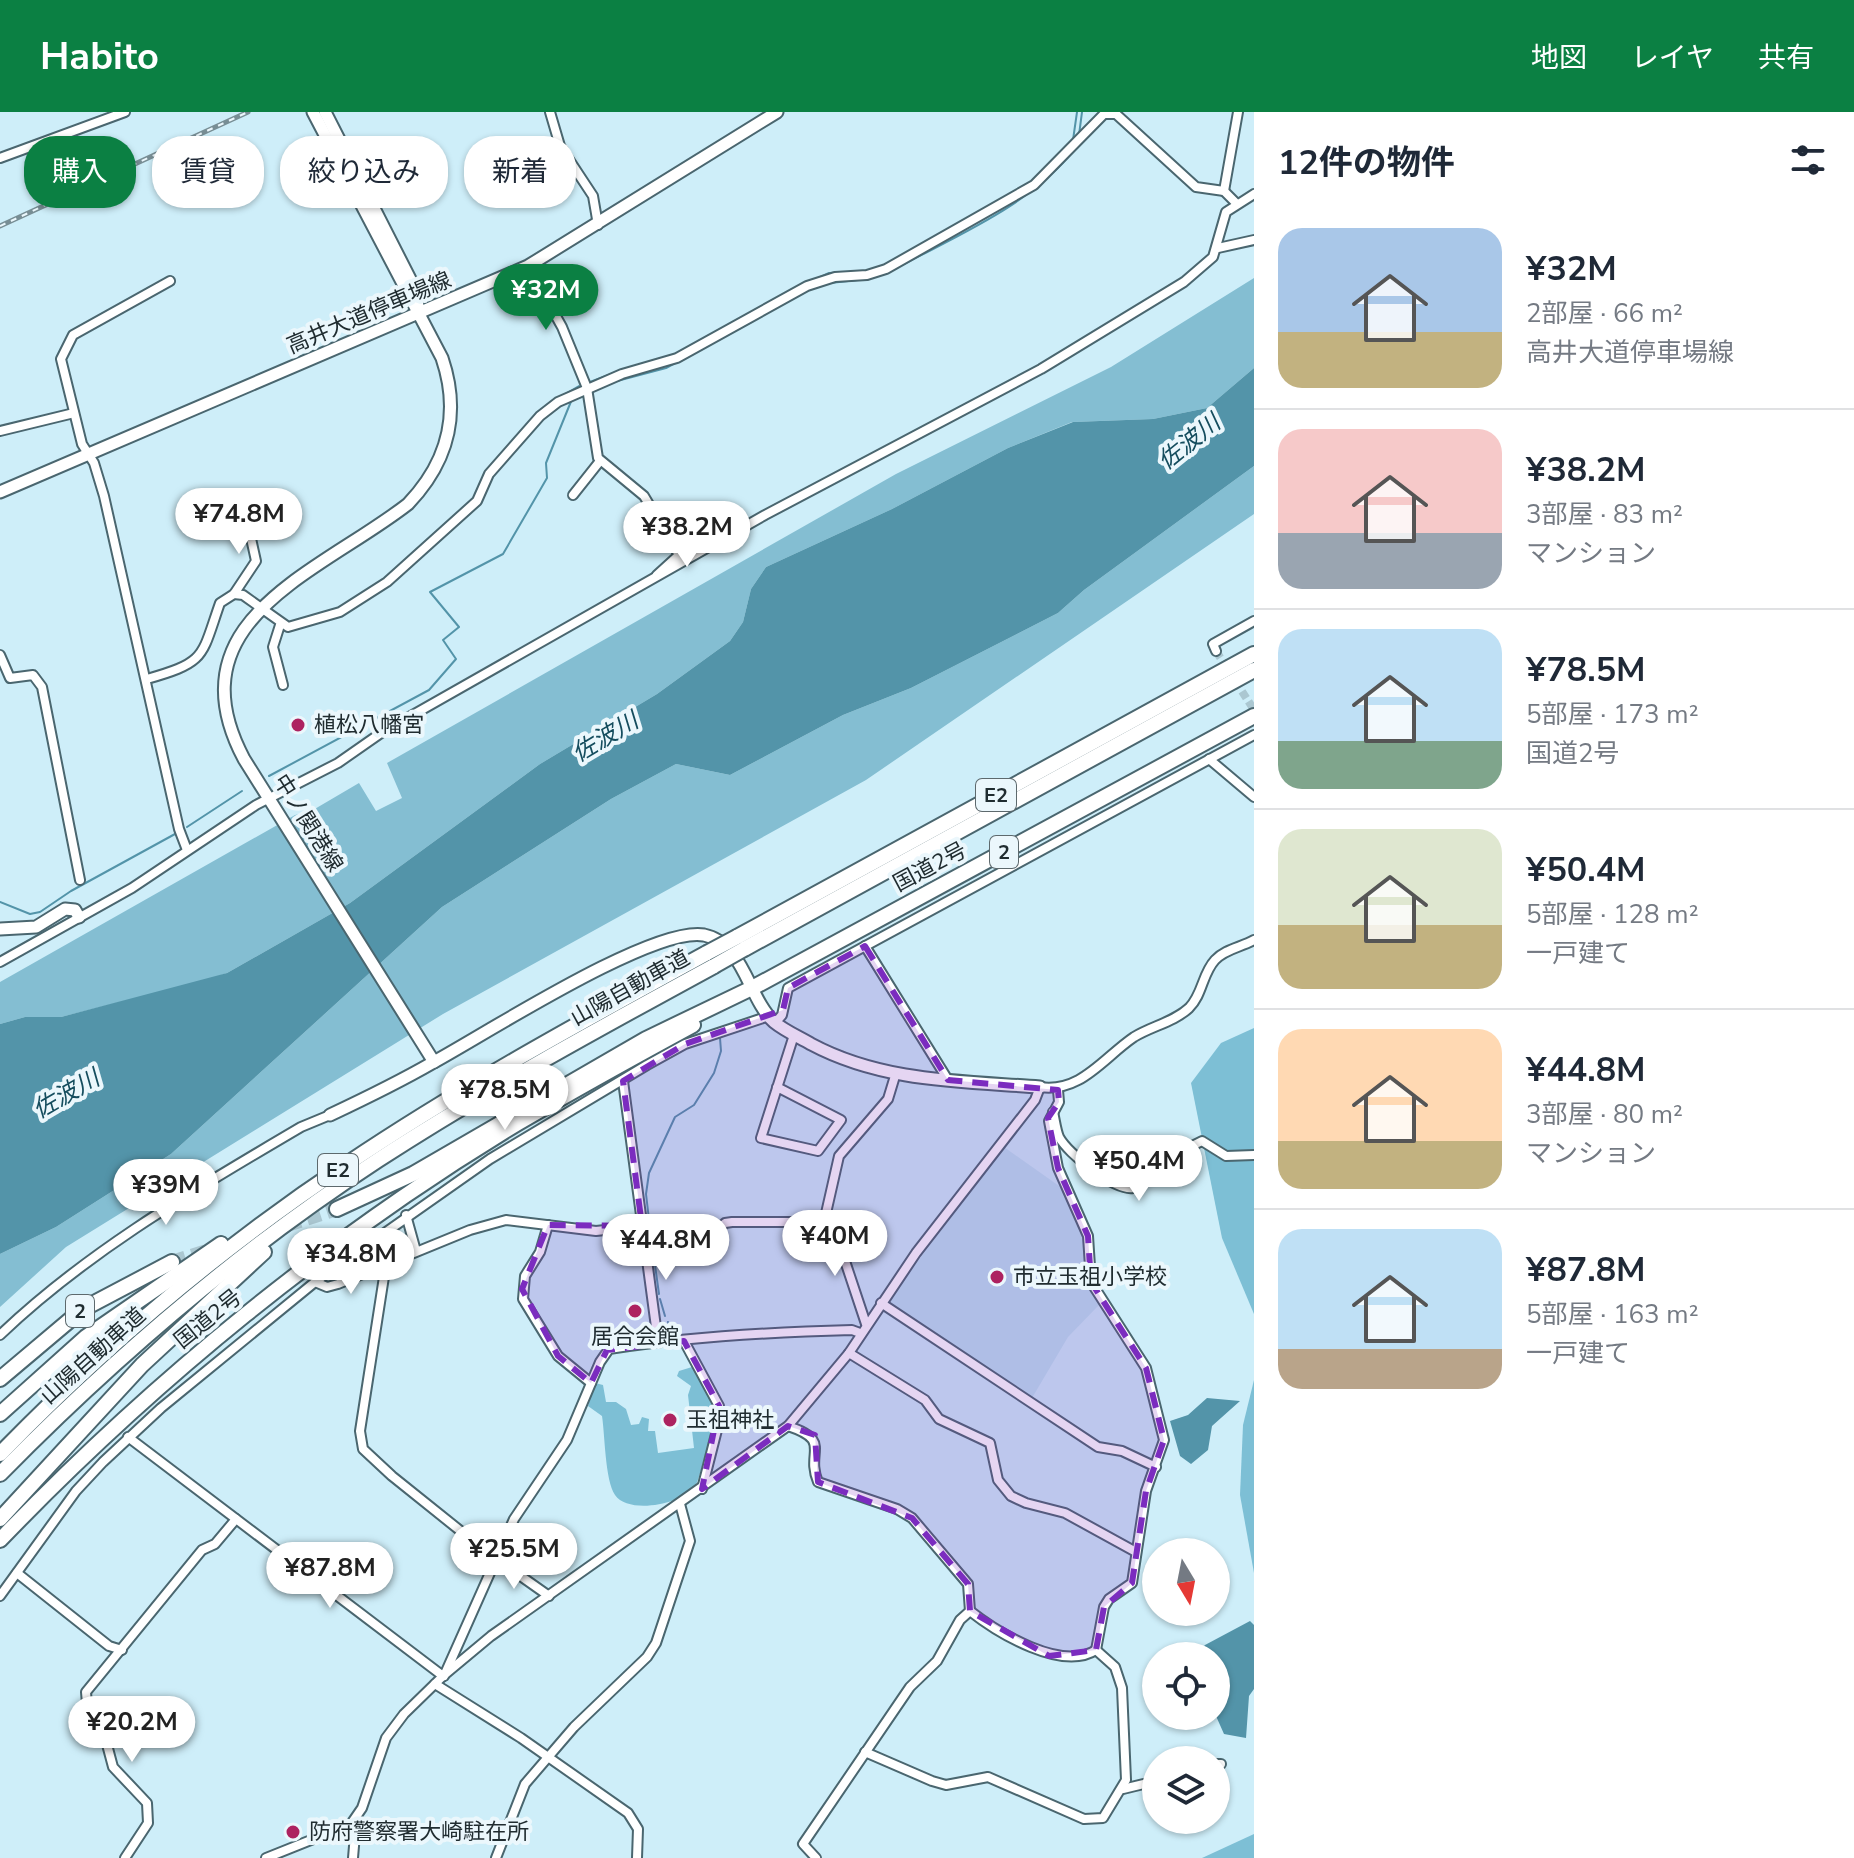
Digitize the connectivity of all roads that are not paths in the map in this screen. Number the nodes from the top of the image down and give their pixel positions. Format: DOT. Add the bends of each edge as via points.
graph roads {
  1 [pos="125,112"];
  2 [pos="313,112"];
  3 [pos="325,112"];
  4 [pos="550,112"];
  5 [pos="777,112"];
  6 [pos="1238,112"];
  7 [pos="0,158"];
  8 [pos="1224,191"];
  9 [pos="1254,194"];
  10 [pos="1237,204"];
  11 [pos="598,225"];
  12 [pos="1254,240"];
  13 [pos="1218,248"];
  14 [pos="528,266"];
  15 [pos="170,281"];
  16 [pos="420,314"];
  17 [pos="587,388"];
  18 [pos="74,413"];
  19 [pos="0,431"];
  20 [pos="89,454"];
  21 [pos="600,461"];
  22 [pos="0,492"];
  23 [pos="573,495"];
  24 [pos="246,516"];
  25 [pos="715,545"];
  26 [pos="679,555"];
  27 [pos="652,582"];
  28 [pos="234,594"];
  29 [pos="260,608"];
  30 [pos="1254,621"];
  31 [pos="280,625"];
  32 [pos="1216,651"];
  33 [pos="1254,654"];
  34 [pos="0,655"];
  35 [pos="1254,670"];
  36 [pos="147,679"];
  37 [pos="283,685"];
  38 [pos="1254,716"];
  39 [pos="1254,735"];
  40 [pos="1209,759"];
  41 [pos="1254,797"];
  42 [pos="268,798"];
  43 [pos="187,850"];
  44 [pos="80,880"];
  45 [pos="79,917"];
  46 [pos="0,929"];
  47 [pos="1253,942"];
  48 [pos="741,943"];
  49 [pos="865,946"];
  50 [pos="711,960"];
  51 [pos="0,962"];
  52 [pos="754,987"];
  53 [pos="772,1019"];
  54 [pos="794,1035"];
  55 [pos="434,1062"];
  56 [pos="895,1076"];
  57 [pos="948,1080"];
  58 [pos="623,1081"];
  59 [pos="777,1087"];
  60 [pos="1040,1087"];
  61 [pos="1058,1090"];
  62 [pos="1053,1111"];
  63 [pos="330,1115"];
  64 [pos="1254,1155"];
  65 [pos="376,1161"];
  66 [pos="301,1195"];
  67 [pos="337,1209"];
  68 [pos="406,1215"];
  69 [pos="824,1222"];
  70 [pos="548,1225"];
  71 [pos="642,1226"];
  72 [pos="645,1247"];
  73 [pos="416,1251"];
  74 [pos="172,1262"];
  75 [pos="386,1264"];
  76 [pos="315,1282"];
  77 [pos="881,1303"];
  78 [pos="866,1324"];
  79 [pos="860,1333"];
  80 [pos="0,1335"];
  81 [pos="684,1341"];
  82 [pos="658,1342"];
  83 [pos="849,1353"];
  84 [pos="0,1379"];
  85 [pos="591,1383"];
  86 [pos="0,1414"];
  87 [pos="788,1426"];
  88 [pos="128,1437"];
  89 [pos="9,1451"];
  90 [pos="1156,1467"];
  91 [pos="0,1474"];
  92 [pos="702,1489"];
  93 [pos="680,1504"];
  94 [pos="0,1519"];
  95 [pos="236,1519"];
  96 [pos="0,1540"];
  97 [pos="1136,1552"];
  98 [pos="497,1560"];
  99 [pos="17,1573"];
  100 [pos="0,1596"];
  101 [pos="549,1596"];
  102 [pos="970,1611"];
  103 [pos="122,1650"];
  104 [pos="1096,1650"];
  105 [pos="443,1676"];
  106 [pos="435,1684"];
  107 [pos="865,1752"];
  108 [pos="548,1756"];
  109 [pos="1142,1784"];
  110 [pos="1123,1789"];
  111 [pos="351,1824"];
  112 [pos="125,1858"];
  113 [pos="266,1858"];
  114 [pos="353,1858"];
  115 [pos="496,1858"];
  116 [pos="637,1858"];
  117 [pos="816,1858"];
  1 -- 7 [label="street"];
  2 -- 16 [label="main road, 中ノ関港線"];
  3 -- 16 [label="main road, 中ノ関港線" via="414,287"];
  4 -- 11 [label="street" via="560,146 593,196"];
  5 -- 11 [label="main road, 高井大道停車場線"];
  6 -- 8 [label="street"];
  8 -- 10 [label="street"];
  8 -- 17 [label="street" via="1196,187 1116,114 1104,114 1048,173 1007,203 886,269 823,279 677,358"];
  9 -- 10 [label="street"];
  10 -- 13 [label="street" via="1226,212"];
  11 -- 14 [label="main road, 高井大道停車場線"];
  12 -- 13 [label="street"];
  13 -- 25 [label="street" via="1206,266 1184,282 1041,369"];
  14 -- 16 [label="main road, 高井大道停車場線"];
  14 -- 17 [label="street" via="562,327"];
  15 -- 18 [label="street" via="73,335 61,359"];
  16 -- 20 [label="main road, 高井大道停車場線"];
  16 -- 29 [label="main road, 中ノ関港線" via="449,379 451,423 441,462 408,504"];
  17 -- 21 [label="street"];
  17 -- 31 [label="street" via="540,416 489,474 477,501 371,595 298,626"];
  18 -- 19 [label="street"];
  18 -- 20 [label="street"];
  20 -- 22 [label="main road, 高井大道停車場線"];
  20 -- 36 [label="street" via="104,496"];
  21 -- 23 [label="street"];
  21 -- 26 [label="street" via="644,496"];
  24 -- 28 [label="street" via="256,561"];
  25 -- 26 [label="street"];
  25 -- 27 [label="street"];
  26 -- 27 [label="street"];
  27 -- 42 [label="street" via="381,733 316,778"];
  28 -- 29 [label="street"];
  28 -- 36 [label="street" via="220,603 200,657"];
  29 -- 31 [label="street"];
  29 -- 42 [label="main road, 中ノ関港線" via="233,647 225,695 233,739"];
  30 -- 32 [label="street" via="1213,644"];
  31 -- 37 [label="street" via="273,647"];
  33 -- 48 [label="highway, 山陽自動車道 / E2"];
  34 -- 44 [label="street" via="10,678 33,675 42,687"];
  35 -- 48 [label="highway, 山陽自動車道 / E2"];
  36 -- 43 [label="street"];
  38 -- 52 [label="highway, 国道2号 / 2"];
  39 -- 40 [label="street"];
  40 -- 41 [label="street"];
  40 -- 49 [label="street"];
  42 -- 43 [label="street"];
  42 -- 55 [label="main road, 中ノ関港線"];
  43 -- 45 [label="street"];
  45 -- 46 [label="main road" via="75,910 65,909 36,927"];
  45 -- 51 [label="street"];
  47 -- 61 [label="street" via="1213,961 1199,996 1185,1011 1133,1038 1102,1065"];
  48 -- 50 [label="highway, 山陽自動車道 / E2, bridge"];
  49 -- 53 [label="street" via="788,988 782,1015"];
  49 -- 57 [label="street"];
  50 -- 65 [label="highway, 山陽自動車道 / E2"];
  50 -- 66 [label="highway, 山陽自動車道 / E2" via="476,1083"];
  52 -- 53 [label="main road"];
  52 -- 55 [label="main road" via="714,939 676,938 573,983"];
  52 -- 67 [label="highway, 国道2号 / 2" via="607,1060 413,1174"];
  52 -- 96 [label="highway, 国道2号 / 2" via="517,1124 332,1249 181,1369"];
  53 -- 54 [label="main road"];
  53 -- 58 [label="street" via="685,1044"];
  54 -- 56 [label="main road" via="843,1061"];
  54 -- 59 [label="street"];
  55 -- 63 [label="main road"];
  56 -- 57 [label="main road"];
  56 -- 69 [label="street" via="888,1099 839,1156"];
  57 -- 60 [label="main road"];
  58 -- 68 [label="street"];
  58 -- 71 [label="street"];
  59 -- 59 [label="street" via="841,1120 818,1151 761,1138"];
  60 -- 61 [label="street"];
  60 -- 77 [label="street"];
  61 -- 62 [label="street"];
  62 -- 64 [label="street" via="1058,1135 1068,1149 1129,1190 1147,1162 1183,1167 1192,1146 1202,1141 1226,1156"];
  62 -- 90 [label="street" via="1049,1121 1058,1168 1088,1236 1091,1282 1150,1377 1164,1440"];
  63 -- 80 [label="street" via="301,1127 110,1244"];
  65 -- 89 [label="highway, 山陽自動車道 / E2" via="190,1298"];
  65 -- 94 [label="highway" via="250,1263 169,1338"];
  66 -- 86 [label="highway" via="133,1303 50,1367"];
  66 -- 89 [label="highway, 山陽自動車道 / E2" via="119,1340"];
  68 -- 73 [label="street"];
  68 -- 76 [label="street"];
  69 -- 72 [label="street" via="732,1222 708,1240"];
  69 -- 78 [label="street" via="837,1237"];
  70 -- 71 [label="street" via="596,1231"];
  70 -- 73 [label="street" via="506,1220"];
  70 -- 85 [label="street" via="522,1283 523,1299 558,1356"];
  71 -- 72 [label="street"];
  72 -- 82 [label="street"];
  73 -- 75 [label="street"];
  74 -- 84 [label="highway, 2" via="83,1309"];
  75 -- 76 [label="street" via="327,1287"];
  75 -- 98 [label="street" via="360,1431 363,1449"];
  76 -- 88 [label="street"];
  77 -- 78 [label="street"];
  77 -- 90 [label="street" via="1098,1447 1122,1451"];
  78 -- 79 [label="street"];
  79 -- 81 [label="street" via="794,1331"];
  79 -- 83 [label="street"];
  81 -- 82 [label="street"];
  81 -- 92 [label="street" via="719,1406"];
  82 -- 85 [label="street" via="609,1349"];
  83 -- 87 [label="street"];
  83 -- 97 [label="street" via="925,1400 939,1419 990,1443 998,1480 1011,1496 1065,1513"];
  85 -- 98 [label="street" via="567,1440 514,1519"];
  87 -- 92 [label="street"];
  87 -- 102 [label="street" via="810,1433 815,1441 818,1482 912,1518 968,1584"];
  88 -- 95 [label="street"];
  88 -- 99 [label="street" via="76,1491"];
  89 -- 91 [label="highway, 山陽自動車道 / E2"];
  90 -- 97 [label="street" via="1146,1491"];
  92 -- 93 [label="street"];
  93 -- 101 [label="street"];
  93 -- 108 [label="street" via="690,1541 656,1643"];
  95 -- 103 [label="street" via="215,1544 202,1550"];
  95 -- 105 [label="street"];
  97 -- 104 [label="street" via="1132,1583 1104,1607"];
  98 -- 101 [label="street"];
  98 -- 105 [label="street"];
  99 -- 100 [label="street"];
  99 -- 103 [label="street" via="109,1646"];
  101 -- 105 [label="street"];
  102 -- 104 [label="street" via="1049,1656 1065,1658"];
  102 -- 107 [label="street"];
  103 -- 112 [label="street" via="89,1685 86,1698 101,1722 113,1767 147,1803 148,1823"];
  104 -- 110 [label="street" via="1115,1667 1122,1688"];
  105 -- 106 [label="street"];
  106 -- 108 [label="street"];
  106 -- 111 [label="street" via="386,1738 362,1808"];
  107 -- 110 [label="street" via="946,1785 988,1777 1095,1821 1103,1818"];
  107 -- 117 [label="street" via="803,1844"];
  108 -- 115 [label="street" via="521,1791"];
  108 -- 116 [label="street" via="636,1821"];
  109 -- 110 [label="street"];
  111 -- 113 [label="street"];
  111 -- 114 [label="street"];
}
